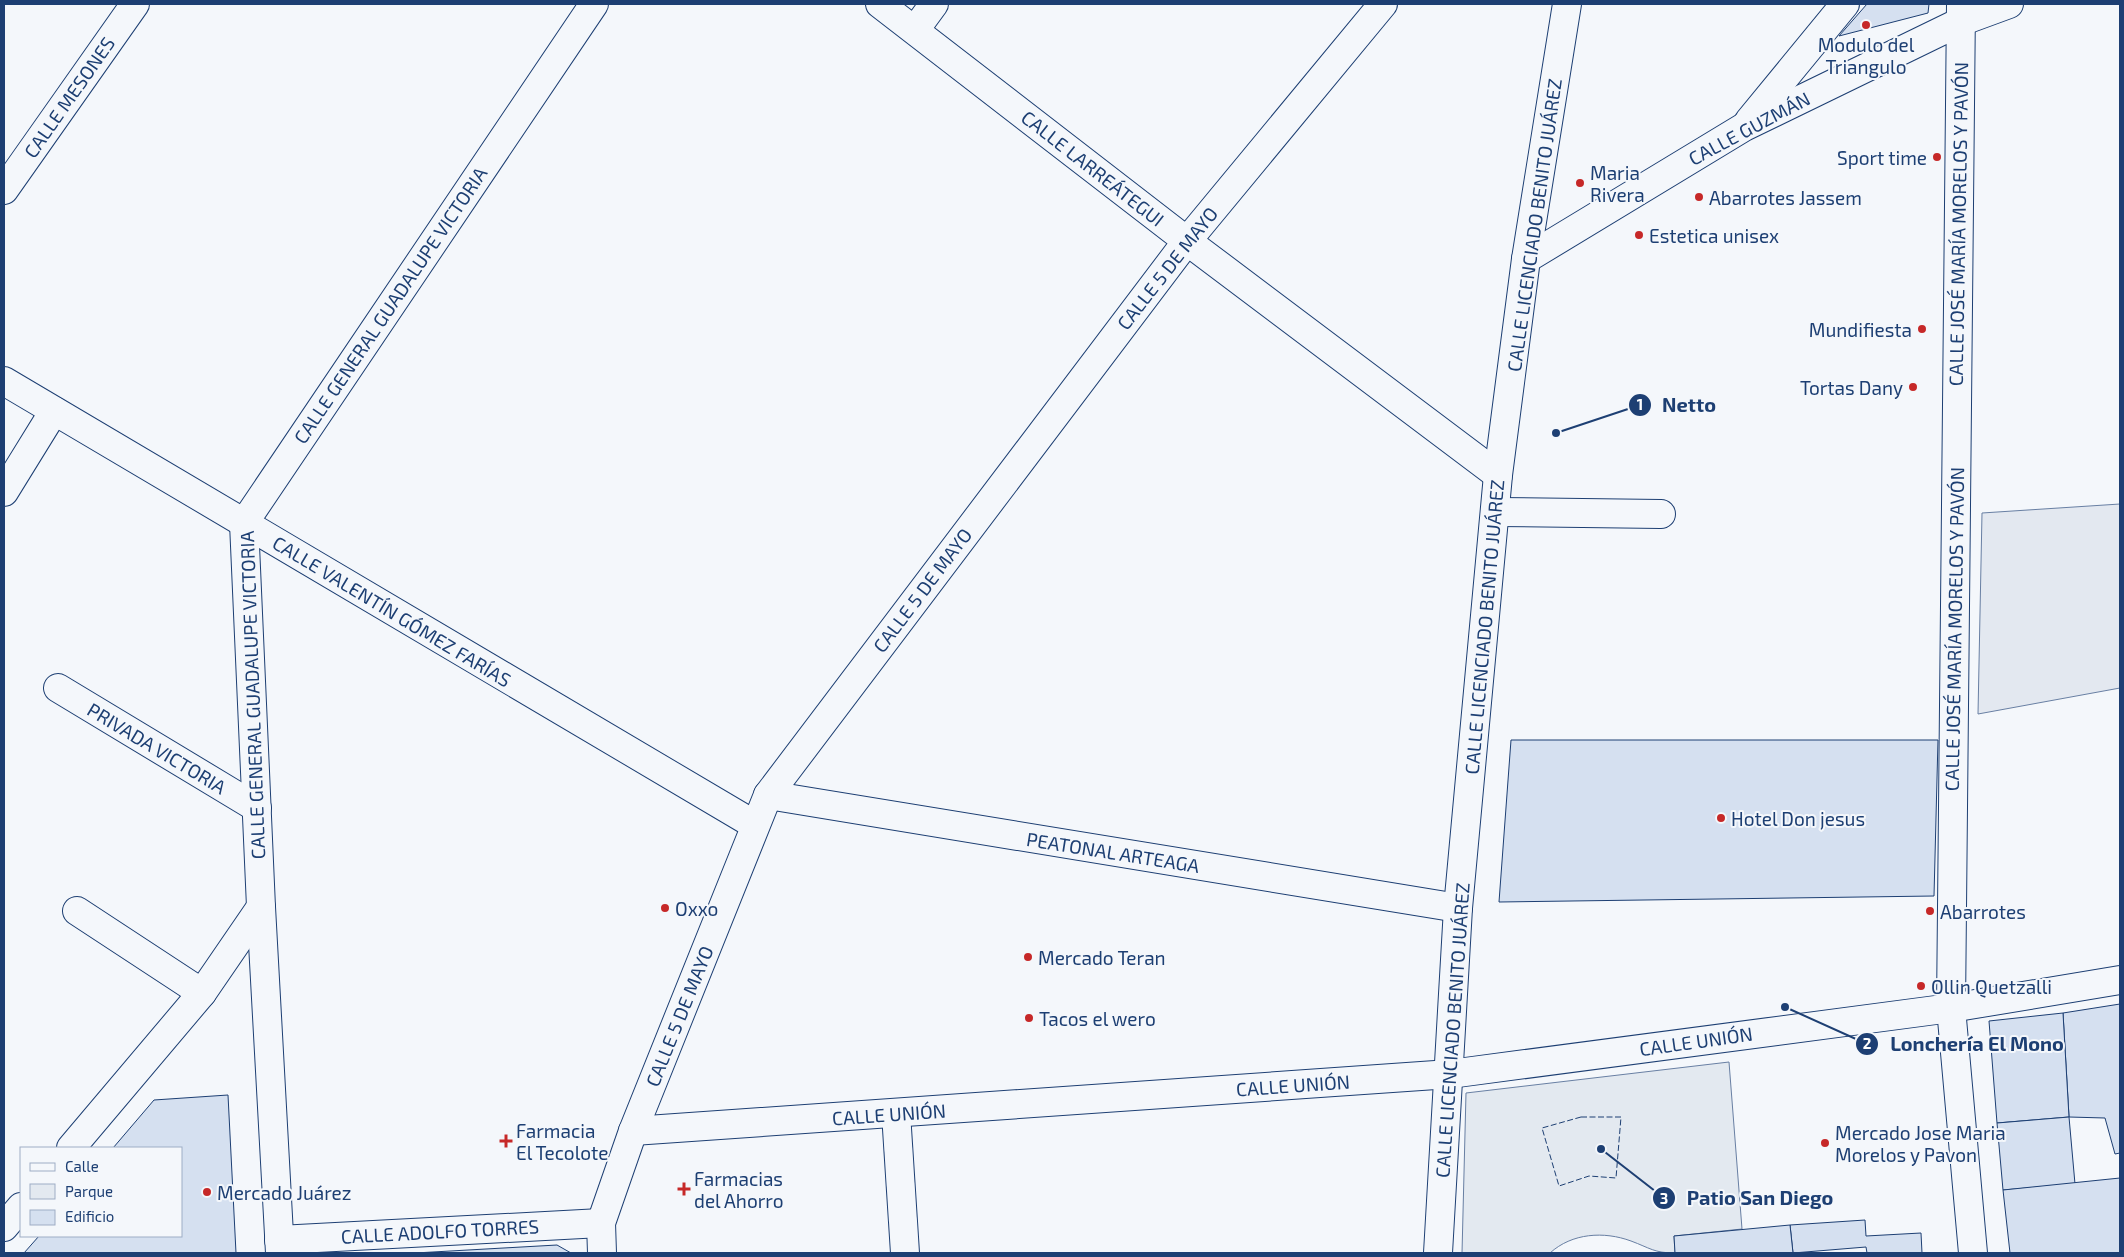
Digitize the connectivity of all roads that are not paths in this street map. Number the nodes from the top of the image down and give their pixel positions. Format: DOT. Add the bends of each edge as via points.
graph roads {
  1 [pos="135,4"];
  2 [pos="594,4"];
  3 [pos="880,4"];
  4 [pos="934,4"];
  5 [pos="1383,4"];
  6 [pos="1567,4"];
  7 [pos="1845,4"];
  8 [pos="2009,4"];
  9 [pos="1960,13"];
  10 [pos="915,30"];
  11 [pos="1744,127"];
  12 [pos="4,190"];
  13 [pos="1187,241"];
  14 [pos="1526,259"];
  15 [pos="4,381"];
  16 [pos="54,411"];
  17 [pos="1498,475"];
  18 [pos="4,492"];
  19 [pos="1495,512"];
  20 [pos="1662,514"];
  21 [pos="244,523"];
  22 [pos="58,688"];
  23 [pos="768,795"];
  24 [pos="257,808"];
  25 [pos="755,825"];
  26 [pos="261,907"];
  27 [pos="1458,908"];
  28 [pos="77,911"];
  29 [pos="2120,980"];
  30 [pos="202,994"];
  31 [pos="1951,1008"];
  32 [pos="1450,1074"];
  33 [pos="896,1113"];
  34 [pos="633,1131"];
  35 [pos="72,1147"];
  36 [pos="20,1207"];
  37 [pos="601,1223"];
  38 [pos="4,1227"];
  39 [pos="279,1247"];
  40 [pos="602,1253"];
  41 [pos="905,1253"];
  42 [pos="1438,1253"];
  43 [pos="1973,1253"];
  1 -- 12 [label="street, CALLE MESONES"];
  2 -- 21 [label="street, CALLE GENERAL GUADALUPE VICTORIA"];
  3 -- 10 [label="street, CALLE LARREÁTEGUI"];
  4 -- 10 [label="street"];
  5 -- 13 [label="street, CALLE 5 DE MAYO"];
  6 -- 14 [label="street, CALLE LICENCIADO BENITO JUÁREZ"];
  7 -- 11 [label="street"];
  8 -- 9 [label="street, CALLE GUZMÁN"];
  9 -- 11 [label="street, CALLE GUZMÁN"];
  9 -- 31 [label="street, CALLE JOSÉ MARÍA MORELOS Y PAVÓN"];
  10 -- 13 [label="street, CALLE LARREÁTEGUI"];
  11 -- 14 [label="street, CALLE GUZMÁN"];
  13 -- 17 [label="street, CALLE LARREÁTEGUI"];
  13 -- 23 [label="street, CALLE 5 DE MAYO"];
  14 -- 17 [label="street, CALLE LICENCIADO BENITO JUÁREZ"];
  15 -- 16 [label="street, CALLE VALENTÍN GÓMEZ FARÍAS"];
  16 -- 18 [label="street"];
  16 -- 21 [label="street, CALLE VALENTÍN GÓMEZ FARÍAS"];
  17 -- 19 [label="street, CALLE LICENCIADO BENITO JUÁREZ"];
  19 -- 20 [label="street"];
  19 -- 27 [label="street, CALLE LICENCIADO BENITO JUÁREZ"];
  21 -- 24 [label="street, CALLE GENERAL GUADALUPE VICTORIA"];
  21 -- 25 [label="street, CALLE VALENTÍN GÓMEZ FARÍAS"];
  22 -- 24 [label="street, PRIVADA VICTORIA"];
  23 -- 25 [label="street, CALLE 5 DE MAYO"];
  23 -- 27 [label="street, PEATONAL ARTEAGA"];
  24 -- 26 [label="street, CALLE GENERAL GUADALUPE VICTORIA"];
  25 -- 34 [label="street, CALLE 5 DE MAYO"];
  26 -- 30 [label="street"];
  26 -- 39 [label="street, CALLE GENERAL GUADALUPE VICTORIA"];
  27 -- 32 [label="street, CALLE LICENCIADO BENITO JUÁREZ"];
  28 -- 30 [label="street"];
  29 -- 31 [label="street, CALLE UNIÓN"];
  30 -- 35 [label="street"];
  31 -- 32 [label="street, CALLE UNIÓN"];
  31 -- 43 [label="street, CALLE JOSÉ MARÍA MORELOS Y PAVÓN"];
  32 -- 33 [label="street, CALLE UNIÓN"];
  32 -- 42 [label="street, CALLE LICENCIADO BENITO JUÁREZ"];
  33 -- 34 [label="street, CALLE UNIÓN"];
  33 -- 41 [label="street"];
  34 -- 37 [label="street, CALLE 5 DE MAYO"];
  36 -- 38 [label="street"];
  37 -- 39 [label="street, CALLE ADOLFO TORRES"];
  37 -- 40 [label="street, CALLE 5 DE MAYO"];
}
